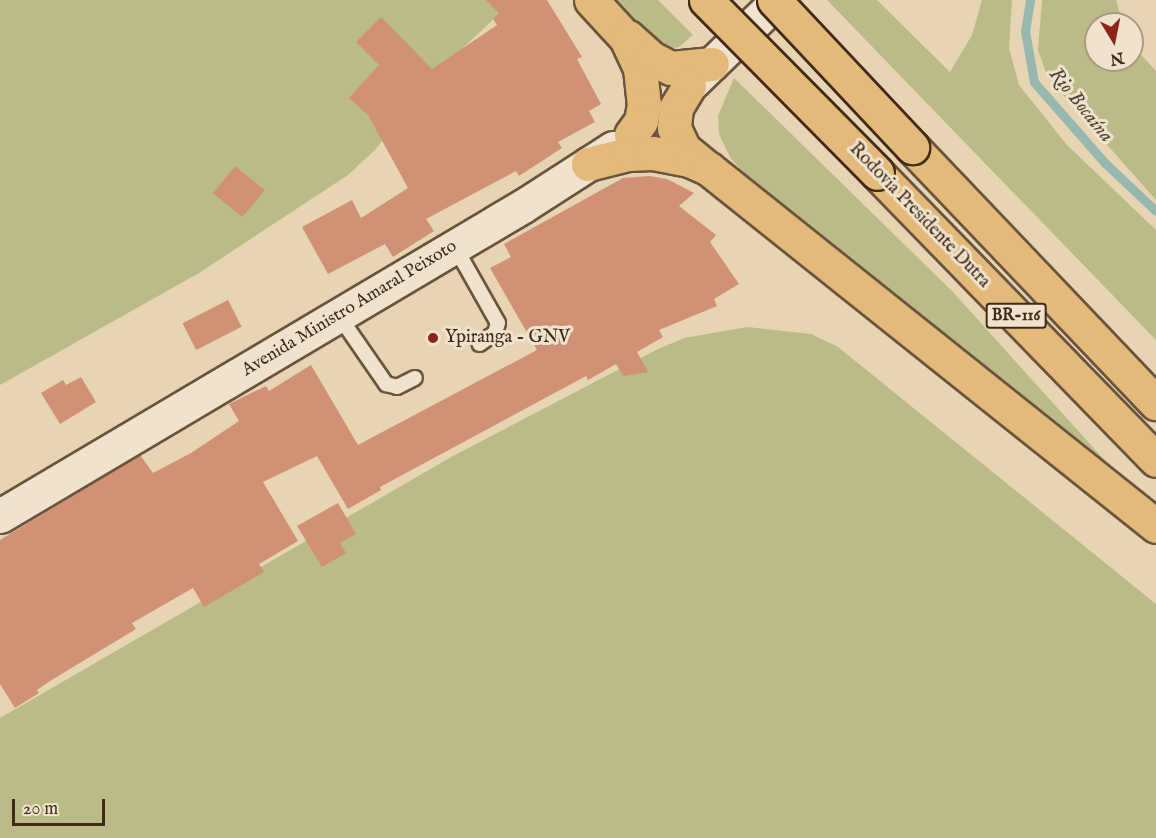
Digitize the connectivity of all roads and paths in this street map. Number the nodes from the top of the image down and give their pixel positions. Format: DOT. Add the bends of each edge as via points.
graph roads {
  1 [pos="706,0"];
  2 [pos="774,0"];
  3 [pos="778,0"];
  4 [pos="599,8"];
  5 [pos="700,75"];
  6 [pos="631,135"];
  7 [pos="588,164"];
  8 [pos="709,169"];
  9 [pos="455,247"];
  10 [pos="339,316"];
  11 [pos="479,344"];
  12 [pos="415,378"];
  13 [pos="1156,403"];
  14 [pos="1156,460"];
  15 [pos="0,516"];
  16 [pos="1156,526"];
  1 -- 14 [label="highway, Rodovia Presidente Dutra / BR-116, bridge"];
  2 -- 13 [label="highway, BR-116, bridge"];
  3 -- 5 [label="main road, Avenida Ministro Amaral Peixoto"];
  4 -- 5 [label="highway" via="665,66"];
  4 -- 6 [label="highway" via="626,38 642,77 641,121"];
  5 -- 6 [label="main road, Avenida Ministro Amaral Peixoto"];
  5 -- 8 [label="highway" via="675,108 674,128 684,149"];
  6 -- 7 [label="main road, Avenida Ministro Amaral Peixoto"];
  7 -- 8 [label="highway" via="628,154 653,153"];
  7 -- 9 [label="main road, Avenida Ministro Amaral Peixoto"];
  8 -- 16 [label="highway"];
  9 -- 10 [label="main road, Avenida Ministro Amaral Peixoto"];
  9 -- 11 [label="lane" via="498,323 495,333"];
  10 -- 12 [label="lane" via="386,384 397,387"];
  10 -- 15 [label="main road, Avenida Ministro Amaral Peixoto"];
}
